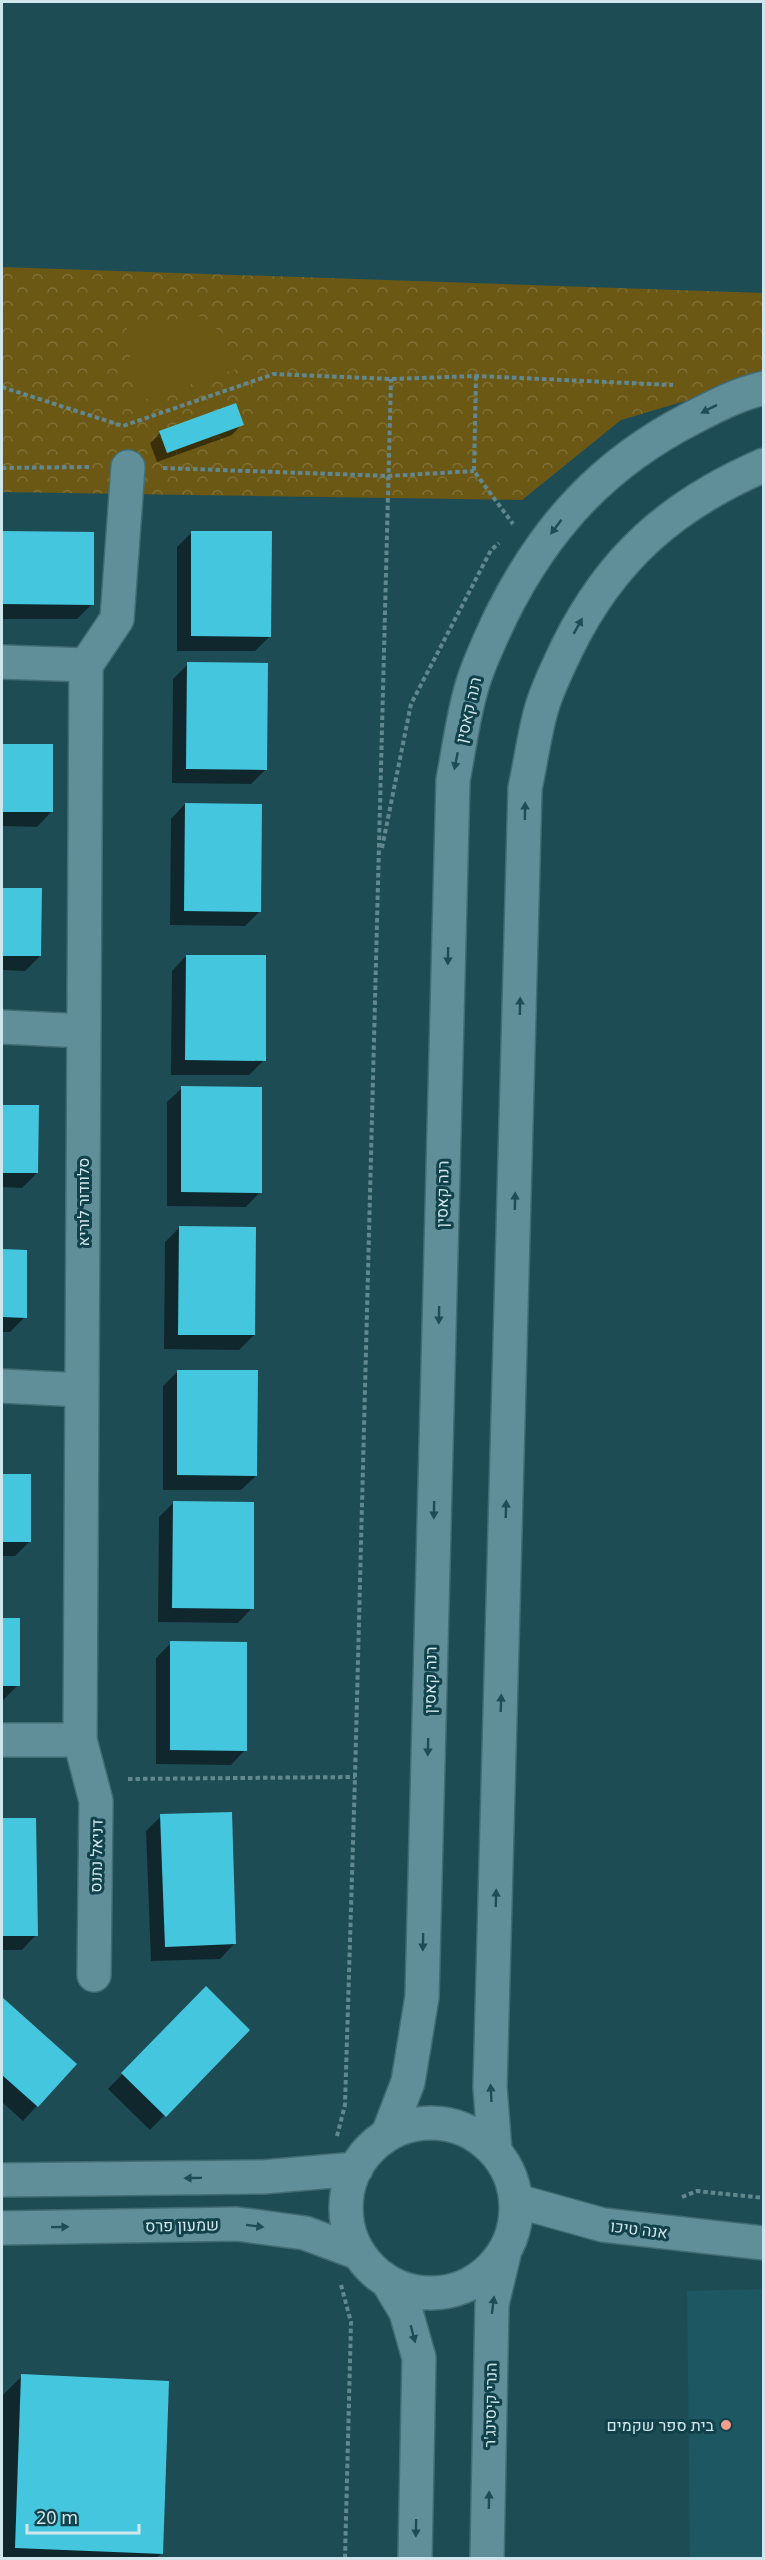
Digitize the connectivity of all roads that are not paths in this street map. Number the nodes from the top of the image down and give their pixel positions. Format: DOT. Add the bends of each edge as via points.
graph roads {
  1 [pos="764,388"];
  2 [pos="764,465"];
  3 [pos="128,467"];
  4 [pos="2,662"];
  5 [pos="86,665"];
  6 [pos="2,1027"];
  7 [pos="84,1031"];
  8 [pos="2,1386"];
  9 [pos="82,1390"];
  10 [pos="2,1740"];
  11 [pos="80,1740"];
  12 [pos="94,1975"];
  13 [pos="388,2134"];
  14 [pos="495,2152"];
  15 [pos="341,2170"];
  16 [pos="2,2180"];
  17 [pos="517,2201"];
  18 [pos="2,2228"];
  19 [pos="764,2243"];
  20 [pos="359,2253"];
  21 [pos="504,2254"];
  22 [pos="388,2282"];
  23 [pos="415,2559"];
  24 [pos="487,2559"];
  1 -- 13 [label="street, רנה קאסין, one-way" via="715,406 638,449 569,510 514,590 472,686 453,780 422,1997 408,2082"];
  14 -- 2 [label="street, one-way" via="490,2087 525,788 542,707 578,626 601,589 624,559 680,509"];
  3 -- 5 [label="street" via="117,619"];
  4 -- 5 [label="street"];
  5 -- 7 [label="street, סלוודור לוריא"];
  6 -- 7 [label="street"];
  7 -- 9 [label="street, סלוודור לוריא"];
  8 -- 9 [label="street"];
  9 -- 11 [label="street, סלוודור לוריא"];
  10 -- 11 [label="street"];
  11 -- 12 [label="street, דניאל נתנס" via="96,1801"];
  13 -- 14 [label="street" via="433,2123 456,2126 478,2136"];
  13 -- 15 [label="street"];
  14 -- 17 [label="street" via="510,2175"];
  15 -- 16 [label="street, one-way" via="263,2177"];
  15 -- 20 [label="street" via="349,2186 346,2203 351,2238"];
  17 -- 19 [label="street, אנה טיכו" via="603,2225"];
  17 -- 21 [label="street" via="515,2228"];
  18 -- 20 [label="street, שמעון פרס, one-way" via="237,2224 305,2233"];
  20 -- 22 [label="street"];
  21 -- 22 [label="street" via="473,2284 452,2292 408,2291"];
  24 -- 21 [label="street, הנרי קיסינג'ר, one-way" via="492,2304"];
  22 -- 23 [label="street, one-way" via="406,2312 419,2358"];
}
